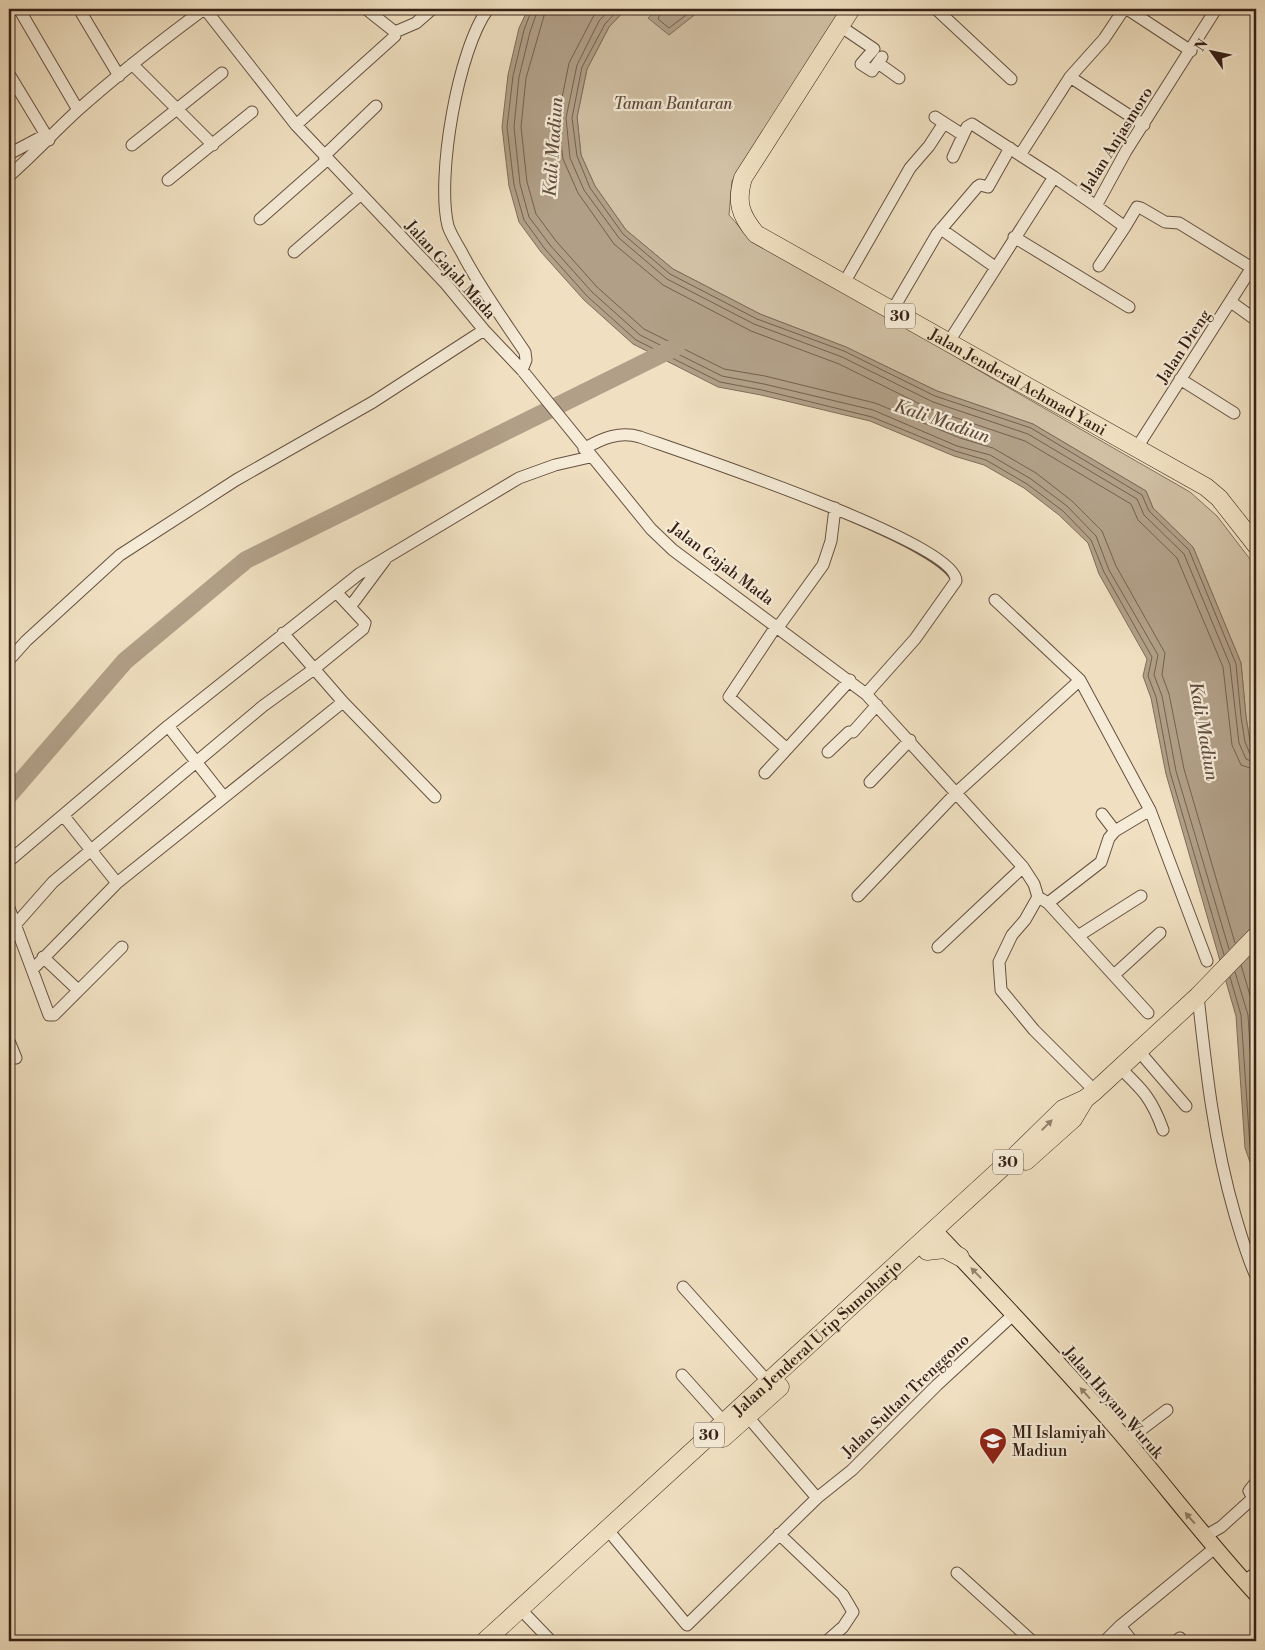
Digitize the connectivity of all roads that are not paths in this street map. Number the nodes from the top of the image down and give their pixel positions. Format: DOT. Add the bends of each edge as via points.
graph roads {
  1 [pos="19,9"];
  2 [pos="78,9"];
  3 [pos="205,9"];
  4 [pos="366,9"];
  5 [pos="432,9"];
  6 [pos="488,9"];
  7 [pos="851,9"];
  8 [pos="936,9"];
  9 [pos="1126,9"];
  10 [pos="1216,9"];
  11 [pos="840,26"];
  12 [pos="395,32"];
  13 [pos="1191,51"];
  14 [pos="132,64"];
  15 [pos="222,73"];
  16 [pos="9,74"];
  17 [pos="119,76"];
  18 [pos="1070,77"];
  19 [pos="899,78"];
  20 [pos="1011,79"];
  21 [pos="376,106"];
  22 [pos="78,110"];
  23 [pos="176,110"];
  24 [pos="252,112"];
  25 [pos="296,125"];
  26 [pos="1144,125"];
  27 [pos="963,135"];
  28 [pos="47,137"];
  29 [pos="132,145"];
  30 [pos="213,145"];
  31 [pos="1010,148"];
  32 [pos="9,154"];
  33 [pos="1020,155"];
  34 [pos="326,157"];
  35 [pos="952,157"];
  36 [pos="9,176"];
  37 [pos="1054,177"];
  38 [pos="168,180"];
  39 [pos="361,194"];
  40 [pos="1096,206"];
  41 [pos="260,220"];
  42 [pos="1125,227"];
  43 [pos="941,229"];
  44 [pos="1014,237"];
  45 [pos="294,252"];
  46 [pos="1254,265"];
  47 [pos="1099,266"];
  48 [pos="995,267"];
  49 [pos="844,283"];
  50 [pos="1231,302"];
  51 [pos="1130,307"];
  52 [pos="892,311"];
  53 [pos="1256,320"];
  54 [pos="484,330"];
  55 [pos="948,343"];
  56 [pos="522,372"];
  57 [pos="1180,379"];
  58 [pos="1234,413"];
  59 [pos="1136,449"];
  60 [pos="587,453"];
  61 [pos="835,508"];
  62 [pos="1254,535"];
  63 [pos="388,555"];
  64 [pos="337,593"];
  65 [pos="995,600"];
  66 [pos="350,607"];
  67 [pos="778,625"];
  68 [pos="283,633"];
  69 [pos="9,660"];
  70 [pos="314,669"];
  71 [pos="850,680"];
  72 [pos="1080,680"];
  73 [pos="866,694"];
  74 [pos="343,702"];
  75 [pos="877,705"];
  76 [pos="168,726"];
  77 [pos="910,740"];
  78 [pos="787,749"];
  79 [pos="828,752"];
  80 [pos="196,761"];
  81 [pos="765,773"];
  82 [pos="870,782"];
  83 [pos="957,792"];
  84 [pos="224,796"];
  85 [pos="435,798"];
  86 [pos="1150,810"];
  87 [pos="1102,814"];
  88 [pos="63,815"];
  89 [pos="1115,831"];
  90 [pos="90,850"];
  91 [pos="9,861"];
  92 [pos="1023,867"];
  93 [pos="117,884"];
  94 [pos="858,896"];
  95 [pos="1140,896"];
  96 [pos="1043,900"];
  97 [pos="9,908"];
  98 [pos="15,925"];
  99 [pos="1160,933"];
  100 [pos="1078,936"];
  101 [pos="1256,936"];
  102 [pos="122,947"];
  103 [pos="938,947"];
  104 [pos="43,957"];
  105 [pos="1207,960"];
  106 [pos="32,970"];
  107 [pos="1114,975"];
  108 [pos="78,990"];
  109 [pos="1201,991"];
  110 [pos="1148,1013"];
  111 [pos="9,1041"];
  112 [pos="1138,1050"];
  113 [pos="16,1058"];
  114 [pos="1120,1068"];
  115 [pos="1090,1095"];
  116 [pos="1186,1106"];
  117 [pos="1163,1130"];
  118 [pos="937,1234"];
  119 [pos="927,1251"];
  120 [pos="960,1257"];
  121 [pos="1256,1276"];
  122 [pos="683,1287"];
  123 [pos="1014,1314"];
  124 [pos="682,1375"];
  125 [pos="768,1382"];
  126 [pos="1167,1410"];
  127 [pos="748,1417"];
  128 [pos="724,1422"];
  129 [pos="1126,1441"];
  130 [pos="1256,1482"];
  131 [pos="817,1498"];
  132 [pos="1254,1500"];
  133 [pos="779,1534"];
  134 [pos="612,1535"];
  135 [pos="1211,1542"];
  136 [pos="957,1573"];
  137 [pos="1250,1577"];
  138 [pos="1256,1594"];
  139 [pos="527,1616"];
  140 [pos="1120,1626"];
  141 [pos="485,1641"];
  142 [pos="500,1641"];
  143 [pos="551,1641"];
  144 [pos="827,1641"];
  145 [pos="1032,1641"];
  146 [pos="1105,1641"];
  147 [pos="1132,1641"];
  1 -- 22 [label="street"];
  2 -- 17 [label="street"];
  3 -- 14 [label="street"];
  3 -- 25 [label="street, Jalan Gajah Mada"];
  4 -- 12 [label="street"];
  5 -- 12 [label="street" via="416,23"];
  6 -- 56 [label="street" via="473,36 448,129 446,208 449,227 476,281 525,352"];
  7 -- 11 [label="highway, Jalan Jenderal Achmad Yani / 30"];
  8 -- 20 [label="street"];
  9 -- 13 [label="street"];
  9 -- 18 [label="street"];
  10 -- 13 [label="street, Jalan Anjasmoro"];
  11 -- 19 [label="street" via="874,50 861,64 872,71 880,60"];
  11 -- 49 [label="highway, Jalan Jenderal Achmad Yani / 30" via="743,178 738,194 741,210 756,234"];
  12 -- 25 [label="street" via="394,38"];
  13 -- 26 [label="street, Jalan Anjasmoro"];
  14 -- 17 [label="street"];
  14 -- 23 [label="street"];
  15 -- 23 [label="street"];
  16 -- 28 [label="street"];
  17 -- 22 [label="street"];
  18 -- 26 [label="street"];
  18 -- 33 [label="street"];
  21 -- 34 [label="street"];
  22 -- 28 [label="street"];
  23 -- 29 [label="street"];
  23 -- 30 [label="street"];
  24 -- 30 [label="street"];
  25 -- 34 [label="street, Jalan Gajah Mada"];
  26 -- 40 [label="street, Jalan Anjasmoro"];
  27 -- 31 [label="street" via="968,125 976,124"];
  27 -- 35 [label="street"];
  27 -- 49 [label="street" via="940,120 929,146 910,168"];
  28 -- 32 [label="street"];
  28 -- 36 [label="street"];
  30 -- 38 [label="street"];
  31 -- 33 [label="street"];
  31 -- 43 [label="street" via="988,187 977,187"];
  33 -- 37 [label="street"];
  34 -- 39 [label="street, Jalan Gajah Mada"];
  34 -- 41 [label="street"];
  37 -- 40 [label="street, Jalan Anjasmoro"];
  37 -- 44 [label="street, Jalan Anjasmoro"];
  39 -- 45 [label="street"];
  39 -- 54 [label="street, Jalan Gajah Mada" via="446,284"];
  40 -- 42 [label="street"];
  42 -- 46 [label="street" via="1137,207 1141,208 1165,222 1179,223"];
  42 -- 47 [label="street"];
  43 -- 48 [label="street"];
  43 -- 52 [label="street"];
  44 -- 48 [label="street, Jalan Anjasmoro"];
  44 -- 51 [label="street"];
  46 -- 50 [label="street, Jalan Dieng"];
  48 -- 55 [label="street, Jalan Anjasmoro"];
  49 -- 52 [label="highway, Jalan Jenderal Achmad Yani / 30"];
  50 -- 53 [label="street"];
  50 -- 57 [label="street, Jalan Dieng"];
  52 -- 55 [label="highway, Jalan Jenderal Achmad Yani / 30"];
  54 -- 56 [label="street, Jalan Gajah Mada"];
  54 -- 69 [label="street" via="373,402 236,480 120,555"];
  55 -- 59 [label="highway, Jalan Jenderal Achmad Yani / 30"];
  56 -- 60 [label="street, Jalan Gajah Mada"];
  57 -- 58 [label="street"];
  57 -- 59 [label="street, Jalan Dieng"];
  59 -- 62 [label="highway, Jalan Jenderal Achmad Yani / 30" via="1206,487"];
  60 -- 61 [label="street" via="605,438 629,434"];
  60 -- 63 [label="street" via="519,478"];
  60 -- 67 [label="street, Jalan Gajah Mada" via="651,529 673,550"];
  61 -- 67 [label="street" via="831,541 822,565"];
  61 -- 73 [label="street" via="907,540 951,568 956,576 956,581 915,639"];
  63 -- 64 [label="street"];
  63 -- 66 [label="street"];
  64 -- 66 [label="street"];
  64 -- 68 [label="street"];
  65 -- 72 [label="street"];
  66 -- 70 [label="street" via="365,626"];
  67 -- 71 [label="street, Jalan Gajah Mada"];
  67 -- 78 [label="street" via="729,697"];
  68 -- 70 [label="street"];
  68 -- 76 [label="street"];
  70 -- 74 [label="street"];
  70 -- 80 [label="street"];
  71 -- 73 [label="street, Jalan Gajah Mada"];
  71 -- 78 [label="street"];
  72 -- 83 [label="street"];
  72 -- 86 [label="street"];
  73 -- 75 [label="street, Jalan Gajah Mada"];
  74 -- 84 [label="street"];
  74 -- 85 [label="street"];
  75 -- 77 [label="street, Jalan Gajah Mada"];
  75 -- 79 [label="street"];
  76 -- 80 [label="street"];
  76 -- 88 [label="street"];
  77 -- 82 [label="street"];
  77 -- 83 [label="street, Jalan Gajah Mada"];
  78 -- 81 [label="street"];
  80 -- 84 [label="street"];
  80 -- 90 [label="street"];
  83 -- 92 [label="street, Jalan Gajah Mada"];
  83 -- 94 [label="street"];
  84 -- 93 [label="street"];
  86 -- 89 [label="street"];
  86 -- 105 [label="street"];
  87 -- 89 [label="street"];
  88 -- 90 [label="street"];
  88 -- 91 [label="street"];
  89 -- 96 [label="street" via="1109,838 1102,862"];
  90 -- 93 [label="street"];
  90 -- 98 [label="street" via="53,882"];
  92 -- 96 [label="street, Jalan Gajah Mada"];
  92 -- 103 [label="street"];
  93 -- 104 [label="street"];
  95 -- 100 [label="street"];
  96 -- 100 [label="street, Jalan Gajah Mada"];
  96 -- 115 [label="street" via="1012,935 999,962 1001,990"];
  97 -- 98 [label="street"];
  98 -- 106 [label="street"];
  99 -- 107 [label="street"];
  100 -- 107 [label="street, Jalan Gajah Mada"];
  101 -- 109 [label="highway, Jalan Jenderal Urip Sumoharjo / 30"];
  102 -- 108 [label="street"];
  104 -- 106 [label="street"];
  104 -- 108 [label="street"];
  106 -- 108 [label="street" via="49,1015 54,1015"];
  107 -- 110 [label="street, Jalan Gajah Mada"];
  109 -- 112 [label="highway, Jalan Jenderal Urip Sumoharjo / 30"];
  109 -- 121 [label="street" via="1208,1096 1226,1183"];
  111 -- 113 [label="street"];
  112 -- 114 [label="highway, Jalan Jenderal Urip Sumoharjo / 30"];
  112 -- 116 [label="street"];
  114 -- 115 [label="highway, Jalan Jenderal Urip Sumoharjo / 30"];
  114 -- 117 [label="street" via="1155,1107"];
  115 -- 118 [label="highway, Jalan Jenderal Urip Sumoharjo / 30" via="1073,1119"];
  118 -- 119 [label="highway, Jalan Jenderal Urip Sumoharjo / 30"];
  118 -- 120 [label="main road, Jalan Hayam Wuruk"];
  118 -- 125 [label="highway, Jalan Jenderal Urip Sumoharjo / 30"];
  119 -- 120 [label="highway" via="945,1249"];
  119 -- 127 [label="highway, Jalan Jenderal Urip Sumoharjo / 30"];
  123 -- 120 [label="main road, Jalan Hayam Wuruk, one-way"];
  122 -- 125 [label="street"];
  129 -- 123 [label="main road, Jalan Hayam Wuruk, one-way"];
  123 -- 131 [label="street, Jalan Sultan Trenggono" via="852,1470"];
  124 -- 128 [label="street"];
  125 -- 128 [label="highway, Jalan Jenderal Urip Sumoharjo / 30"];
  126 -- 129 [label="street"];
  127 -- 131 [label="street"];
  127 -- 134 [label="highway, Jalan Jenderal Urip Sumoharjo / 30"];
  128 -- 141 [label="highway, Jalan Jenderal Urip Sumoharjo / 30"];
  135 -- 129 [label="main road, Jalan Hayam Wuruk, one-way"];
  130 -- 132 [label="street" via="1249,1491"];
  131 -- 133 [label="street, Jalan Sultan Trenggono"];
  132 -- 135 [label="street" via="1221,1527"];
  133 -- 134 [label="street, Jalan Sultan Trenggono" via="687,1625"];
  133 -- 144 [label="street" via="843,1594 853,1612 843,1627"];
  134 -- 139 [label="highway, Jalan Jenderal Urip Sumoharjo / 30"];
  135 -- 137 [label="main road, Jalan Hayam Wuruk"];
  135 -- 140 [label="street"];
  136 -- 145 [label="street"];
  137 -- 138 [label="main road, Jalan Hayam Wuruk"];
  139 -- 142 [label="highway, Jalan Jenderal Urip Sumoharjo / 30"];
  139 -- 143 [label="street"];
  140 -- 146 [label="street"];
  140 -- 147 [label="street"];
}
